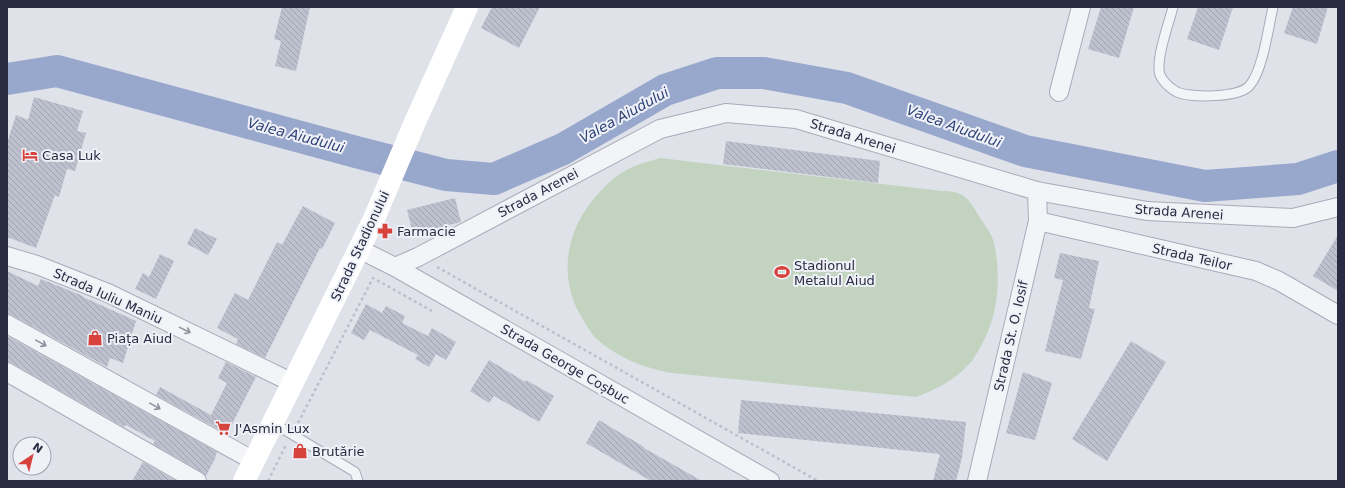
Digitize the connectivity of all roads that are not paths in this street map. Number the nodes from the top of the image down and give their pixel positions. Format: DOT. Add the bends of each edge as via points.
graph roads {
  1 [pos="467,7"];
  2 [pos="1081,7"];
  3 [pos="1173,7"];
  4 [pos="1273,7"];
  5 [pos="1059,92"];
  6 [pos="1037,191"];
  7 [pos="1338,207"];
  8 [pos="1038,221"];
  9 [pos="359,249"];
  10 [pos="7,256"];
  11 [pos="395,267"];
  12 [pos="1338,315"];
  13 [pos="7,324"];
  14 [pos="7,372"];
  15 [pos="293,383"];
  16 [pos="273,423"];
  17 [pos="254,461"];
  18 [pos="197,481"];
  19 [pos="244,481"];
  20 [pos="358,481"];
  21 [pos="770,481"];
  22 [pos="977,481"];
  1 -- 9 [label="main road, Strada Stadionului"];
  2 -- 5 [label="street"];
  3 -- 4 [label="lane" via="1160,59 1160,76 1167,85 1178,92 1201,96 1236,94 1249,87 1257,75"];
  6 -- 7 [label="street, Strada Arenei" via="1146,211 1293,218"];
  6 -- 8 [label="street, Strada St. O. Iosif"];
  6 -- 11 [label="street, Strada Arenei" via="796,119 726,113 660,129"];
  8 -- 12 [label="street, Strada Teilor" via="1256,271 1279,281"];
  8 -- 22 [label="street, Strada St. O. Iosif"];
  9 -- 11 [label="street, Strada George Coșbuc"];
  9 -- 15 [label="main road, Strada Stadionului"];
  10 -- 15 [label="street, Strada Iuliu Maniu, one-way" via="108,293"];
  11 -- 21 [label="street, Strada George Coșbuc"];
  13 -- 17 [label="street, one-way"];
  14 -- 18 [label="street"];
  15 -- 16 [label="main road, Strada Stadionului"];
  16 -- 17 [label="main road, Strada Stadionului"];
  16 -- 20 [label="lane" via="355,472"];
  17 -- 19 [label="main road, Strada Stadionului"];
}
